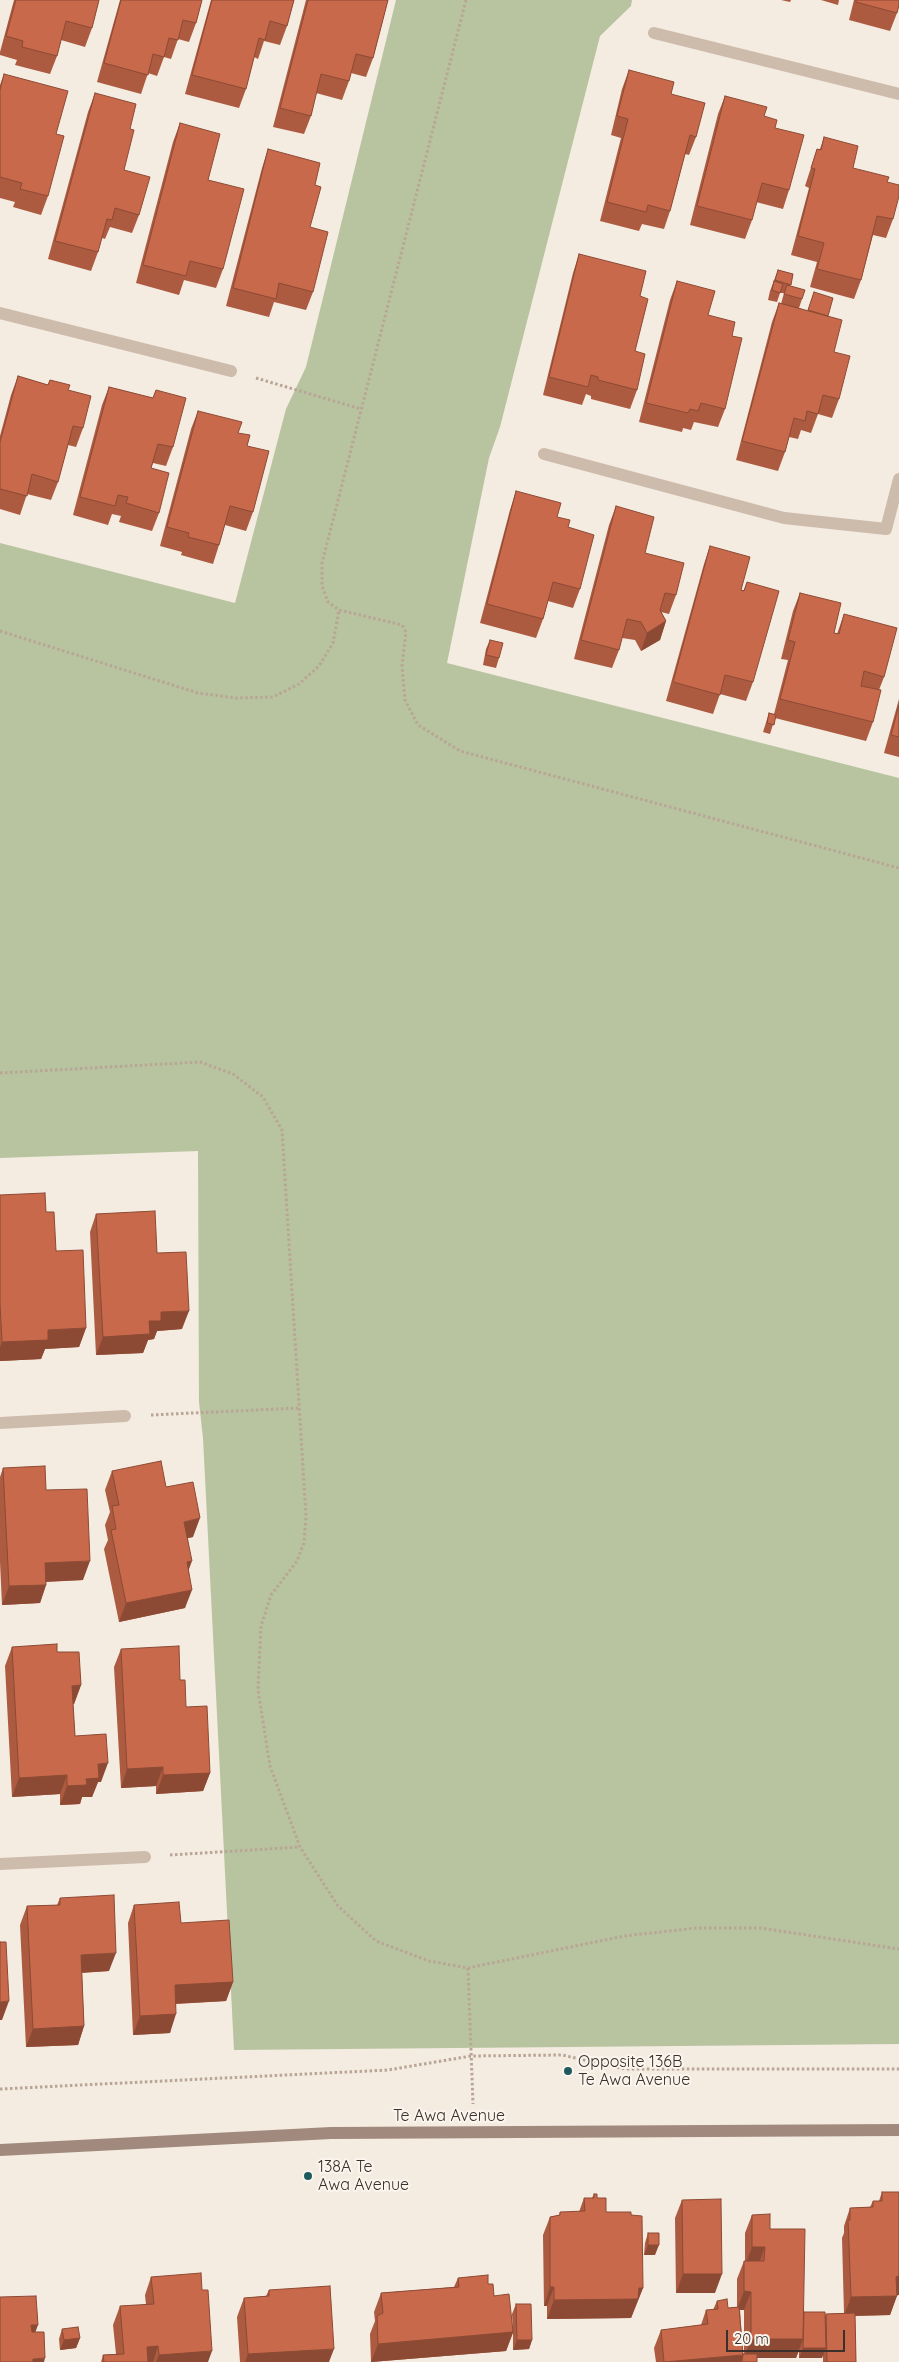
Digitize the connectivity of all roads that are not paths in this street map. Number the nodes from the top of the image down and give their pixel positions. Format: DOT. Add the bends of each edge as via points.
graph roads {
  1 [pos="654,33"];
  2 [pos="899,94"];
  3 [pos="0,313"];
  4 [pos="231,371"];
  5 [pos="544,454"];
  6 [pos="899,479"];
  7 [pos="125,1416"];
  8 [pos="0,1423"];
  9 [pos="145,1857"];
  10 [pos="0,1864"];
  11 [pos="899,2130"];
  12 [pos="0,2150"];
  1 -- 2 [label="street"];
  3 -- 4 [label="street"];
  5 -- 6 [label="street" via="784,518 886,529"];
  7 -- 8 [label="street"];
  9 -- 10 [label="street"];
  11 -- 12 [label="street, Te Awa Avenue" via="331,2133"];
}
